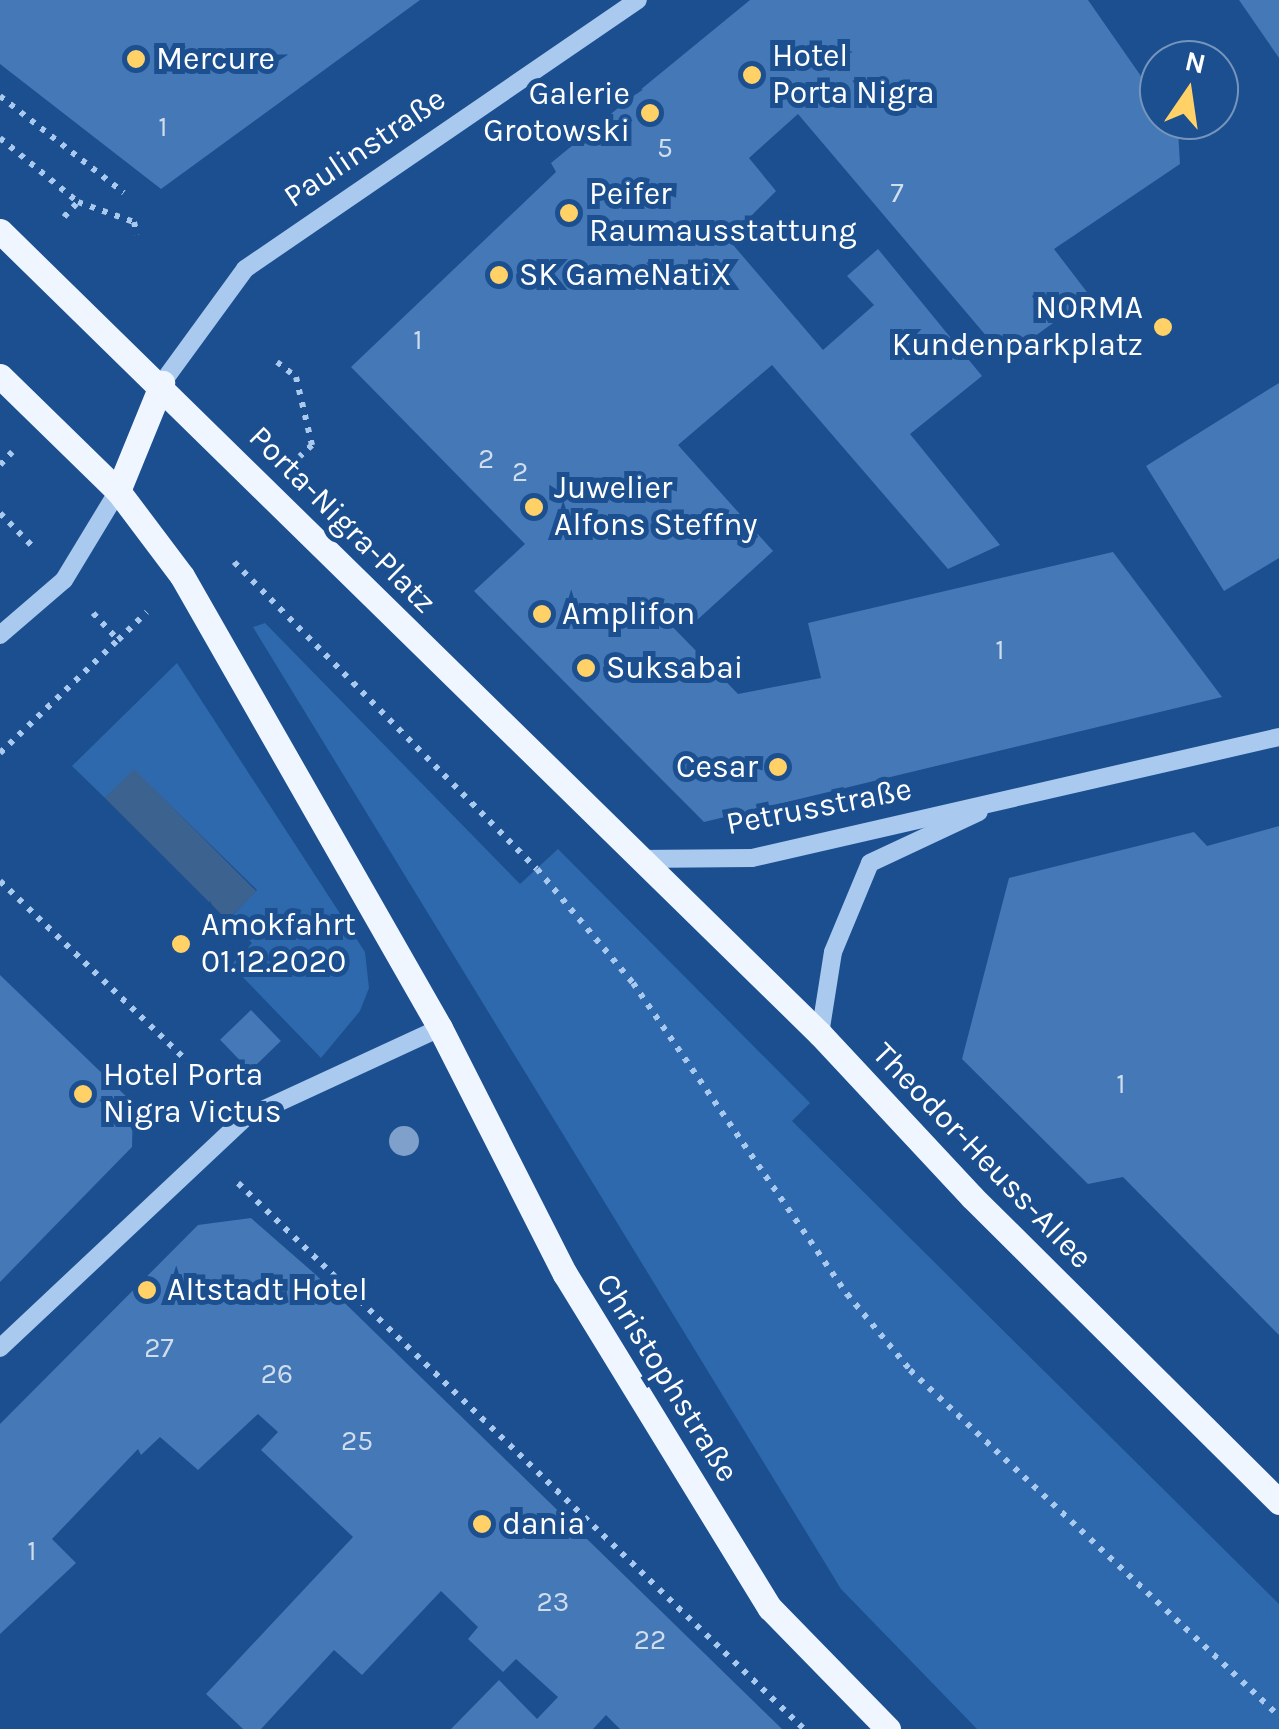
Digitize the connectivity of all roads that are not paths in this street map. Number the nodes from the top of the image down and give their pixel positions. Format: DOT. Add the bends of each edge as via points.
graph roads {
  1 [pos="638,0"];
  2 [pos="0,230"];
  3 [pos="0,376"];
  4 [pos="162,383"];
  5 [pos="118,492"];
  6 [pos="0,635"];
  7 [pos="1279,737"];
  8 [pos="1014,796"];
  9 [pos="634,859"];
  10 [pos="440,1028"];
  11 [pos="820,1034"];
  12 [pos="0,1348"];
  13 [pos="1279,1502"];
  14 [pos="888,1729"];
  1 -- 4 [label="street, Paulinstraße" via="271,248 236,278"];
  2 -- 4 [label="main road, Porta-Nigra-Platz"];
  3 -- 5 [label="main road"];
  4 -- 5 [label="main road"];
  4 -- 9 [label="main road, Porta-Nigra-Platz"];
  5 -- 6 [label="street" via="64,580"];
  5 -- 10 [label="main road" via="182,576"];
  7 -- 8 [label="street, Petrusstraße"];
  8 -- 9 [label="street, Petrusstraße" via="752,858"];
  8 -- 11 [label="street, Petrusstraße" via="870,863 833,952"];
  9 -- 11 [label="main road, Theodor-Heuss-Allee"];
  10 -- 12 [label="street" via="246,1118"];
  10 -- 14 [label="main road, Christophstraße" via="564,1274 770,1608"];
  11 -- 13 [label="main road, Theodor-Heuss-Allee" via="972,1197"];
}
